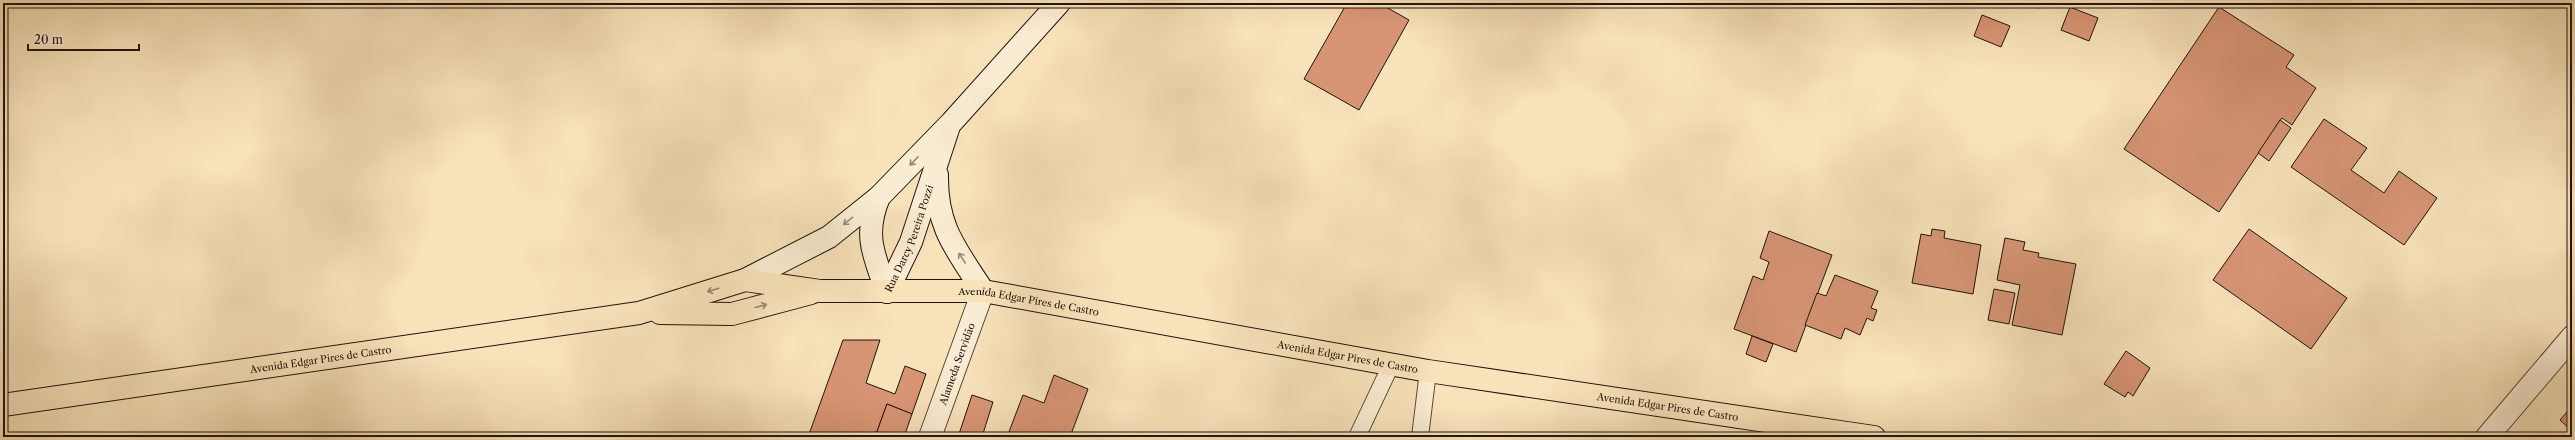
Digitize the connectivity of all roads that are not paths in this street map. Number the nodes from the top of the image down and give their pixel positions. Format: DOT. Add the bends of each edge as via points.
graph roads {
  1 [pos="1059,3"];
  2 [pos="951,123"];
  3 [pos="938,158"];
  4 [pos="878,197"];
  5 [pos="745,280"];
  6 [pos="820,291"];
  7 [pos="984,291"];
  8 [pos="887,292"];
  9 [pos="639,313"];
  10 [pos="2572,337"];
  11 [pos="1391,365"];
  12 [pos="1428,371"];
  13 [pos="3,405"];
  14 [pos="930,437"];
  15 [pos="1357,437"];
  16 [pos="1420,437"];
  17 [pos="1874,437"];
  18 [pos="2487,437"];
  1 -- 2 [label="main road, Rua Darcy Pereira Pozzi"];
  2 -- 3 [label="main road, Rua Darcy Pereira Pozzi"];
  2 -- 4 [label="main road, Rua Darcy Pereira Pozzi, one-way"];
  7 -- 3 [label="main road, Rua Darcy Pereira Pozzi, one-way" via="946,233 937,196"];
  3 -- 8 [label="main road, Rua Darcy Pereira Pozzi" via="911,242"];
  4 -- 5 [label="main road, Rua Darcy Pereira Pozzi, one-way" via="829,237"];
  4 -- 8 [label="main road, Rua Darcy Pereira Pozzi" via="870,228 871,247"];
  5 -- 6 [label="main road, Avenida Edgar Pires de Castro"];
  5 -- 9 [label="main road, Avenida Edgar Pires de Castro, one-way"];
  6 -- 8 [label="main road, Avenida Edgar Pires de Castro"];
  9 -- 6 [label="main road, Avenida Edgar Pires de Castro, one-way" via="732,314"];
  7 -- 8 [label="main road, Avenida Edgar Pires de Castro"];
  7 -- 11 [label="main road, Avenida Edgar Pires de Castro"];
  7 -- 14 [label="main road, Alameda Servidão"];
  9 -- 13 [label="main road, Avenida Edgar Pires de Castro"];
  10 -- 18 [label="main road"];
  11 -- 12 [label="main road, Avenida Edgar Pires de Castro"];
  11 -- 15 [label="lane"];
  12 -- 16 [label="lane"];
  12 -- 17 [label="main road, Avenida Edgar Pires de Castro"];
}
